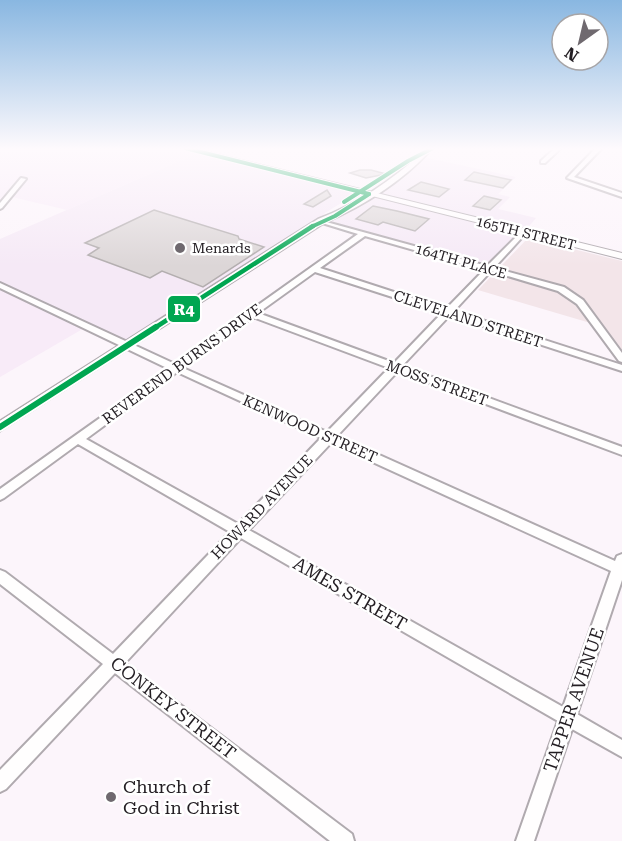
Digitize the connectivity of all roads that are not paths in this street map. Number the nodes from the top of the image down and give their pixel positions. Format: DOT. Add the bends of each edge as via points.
graph roads {
  1 [pos="16,187"];
  2 [pos="342,187"];
  3 [pos="375,187"];
  4 [pos="598,187"];
  5 [pos="365,193"];
  6 [pos="622,195"];
  7 [pos="0,207"];
  8 [pos="321,221"];
  9 [pos="524,232"];
  10 [pos="364,233"];
  11 [pos="622,256"];
  12 [pos="489,268"];
  13 [pos="314,269"];
  14 [pos="0,285"];
  15 [pos="447,312"];
  16 [pos="253,314"];
  17 [pos="127,345"];
  18 [pos="622,359"];
  19 [pos="395,367"];
  20 [pos="177,368"];
  21 [pos="622,368"];
  22 [pos="0,427"];
  23 [pos="329,437"];
  24 [pos="78,439"];
  25 [pos="622,451"];
  26 [pos="0,495"];
  27 [pos="239,531"];
  28 [pos="621,566"];
  29 [pos="0,576"];
  30 [pos="114,663"];
  31 [pos="568,719"];
  32 [pos="622,750"];
  33 [pos="0,783"];
  34 [pos="345,841"];
  35 [pos="525,841"];
  1 -- 7 [label="street"];
  2 -- 5 [label="main road, 165TH STREET"];
  3 -- 5 [label="street"];
  4 -- 6 [label="street"];
  5 -- 8 [label="street" via="335,216"];
  5 -- 9 [label="main road, 165TH STREET"];
  8 -- 10 [label="street, 164TH PLACE"];
  8 -- 17 [label="street"];
  9 -- 11 [label="main road, 165TH STREET"];
  9 -- 12 [label="street, HOWARD AVENUE"];
  10 -- 12 [label="street, 164TH PLACE"];
  10 -- 13 [label="street, REVEREND BURNS DRIVE"];
  12 -- 15 [label="street, HOWARD AVENUE"];
  12 -- 18 [label="street, 164TH PLACE" via="561,289 580,302"];
  13 -- 15 [label="street, CLEVELAND STREET"];
  13 -- 16 [label="street, REVEREND BURNS DRIVE"];
  14 -- 17 [label="street, KENWOOD STREET"];
  15 -- 19 [label="street, HOWARD AVENUE"];
  15 -- 21 [label="street, CLEVELAND STREET"];
  16 -- 19 [label="street, MOSS STREET"];
  16 -- 20 [label="street, REVEREND BURNS DRIVE"];
  17 -- 20 [label="street, KENWOOD STREET"];
  17 -- 22 [label="street"];
  19 -- 23 [label="street, HOWARD AVENUE"];
  19 -- 25 [label="street, MOSS STREET"];
  20 -- 23 [label="street, KENWOOD STREET"];
  20 -- 24 [label="street, REVEREND BURNS DRIVE"];
  23 -- 27 [label="street, HOWARD AVENUE"];
  23 -- 28 [label="street, KENWOOD STREET"];
  24 -- 26 [label="street, REVEREND BURNS DRIVE"];
  24 -- 27 [label="street, AMES STREET"];
  27 -- 30 [label="street, HOWARD AVENUE"];
  27 -- 31 [label="street, AMES STREET"];
  28 -- 31 [label="street, TAPPER AVENUE"];
  29 -- 30 [label="street, CONKEY STREET"];
  30 -- 33 [label="street, HOWARD AVENUE"];
  30 -- 34 [label="street, CONKEY STREET"];
  31 -- 32 [label="street, AMES STREET"];
  31 -- 35 [label="street, TAPPER AVENUE"];
}
